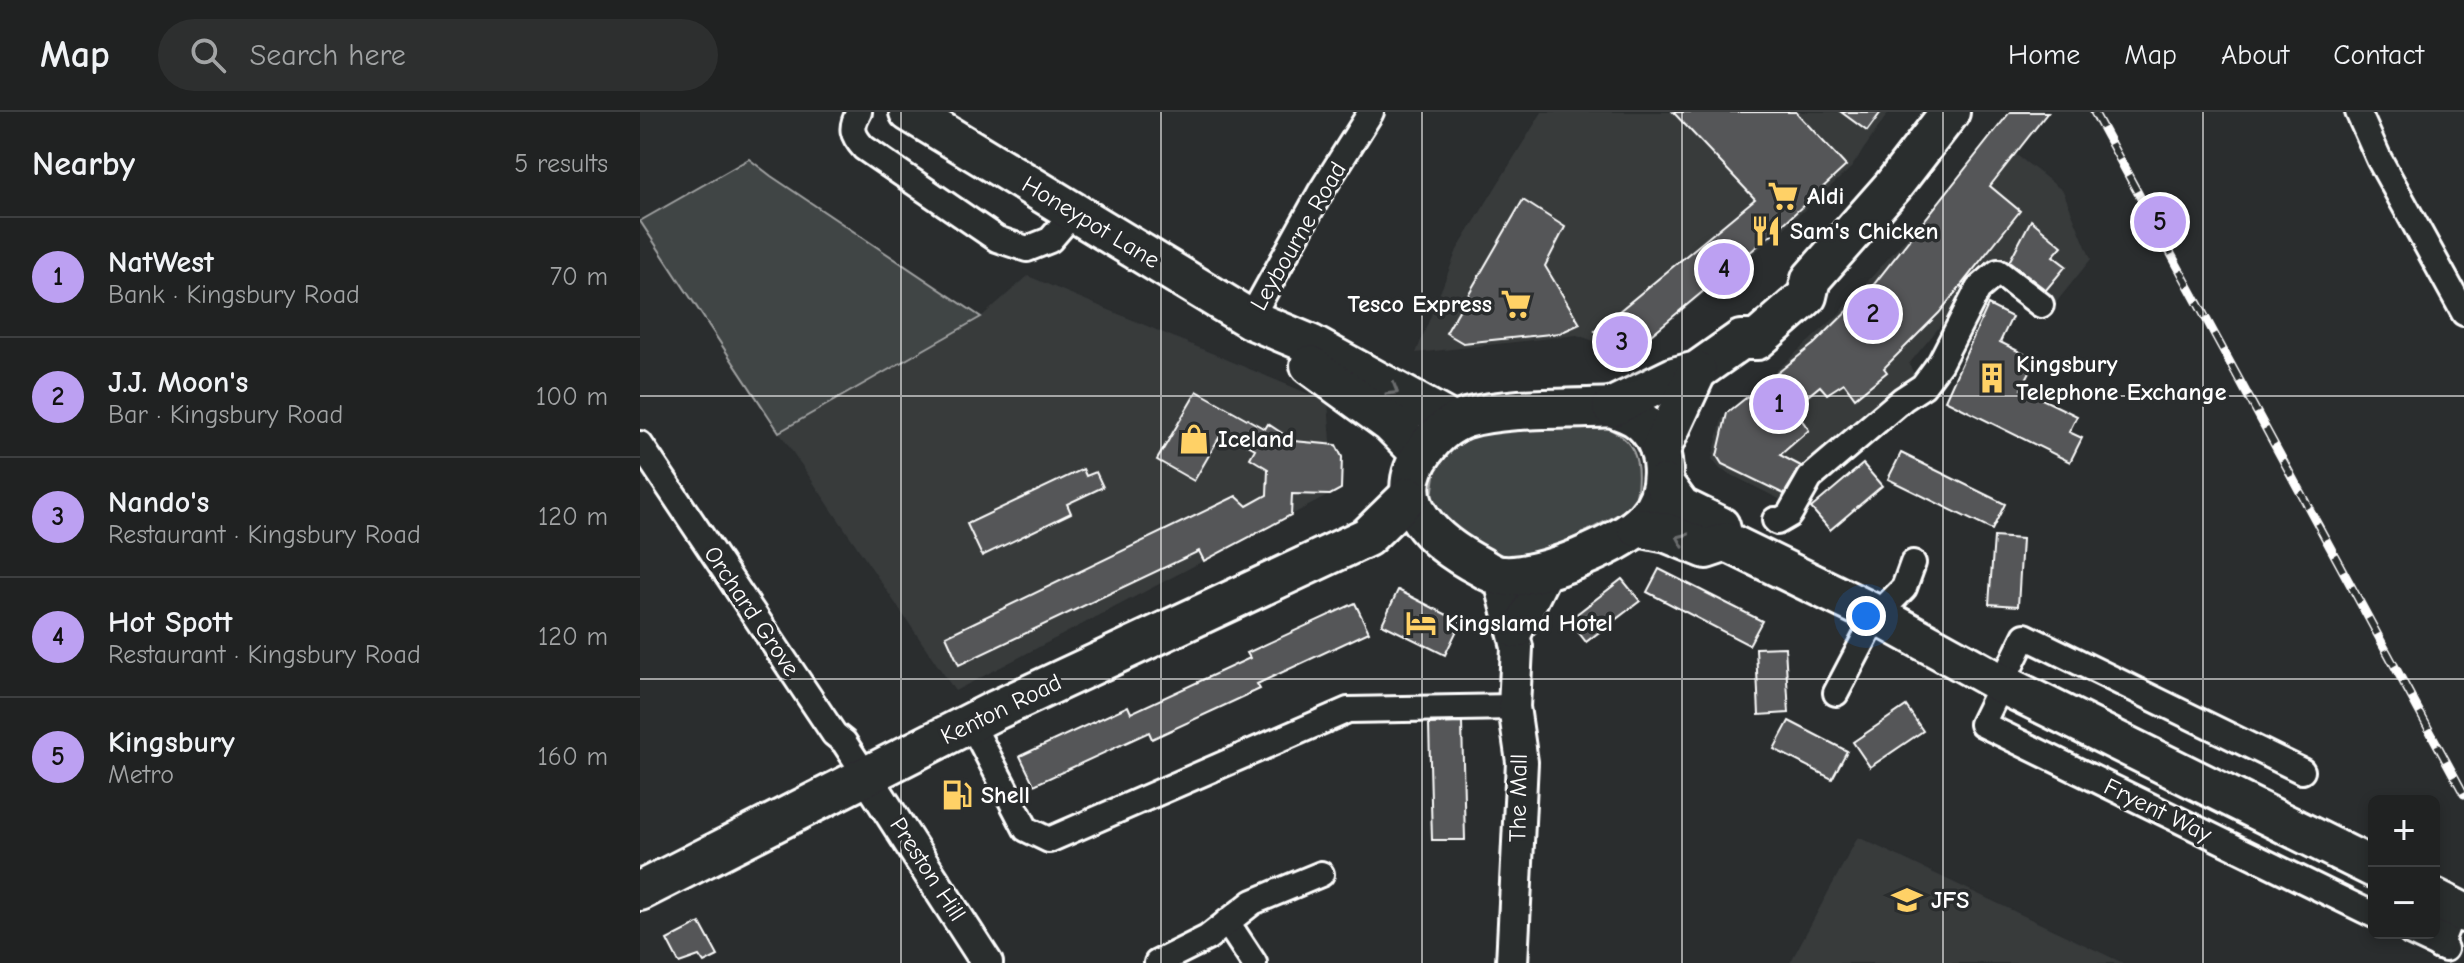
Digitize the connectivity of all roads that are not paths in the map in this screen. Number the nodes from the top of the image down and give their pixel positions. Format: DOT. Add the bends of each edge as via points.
graph roads {
  1 [pos="859,112"];
  2 [pos="909,112"];
  3 [pos="1371,112"];
  4 [pos="1950,112"];
  5 [pos="2358,112"];
  6 [pos="1075,211"];
  7 [pos="2041,305"];
  8 [pos="2464,313"];
  9 [pos="1261,325"];
  10 [pos="1697,371"];
  11 [pos="1612,407"];
  12 [pos="1454,423"];
  13 [pos="640,444"];
  14 [pos="1421,454"];
  15 [pos="1662,467"];
  16 [pos="1409,496"];
  17 [pos="1775,520"];
  18 [pos="1637,527"];
  19 [pos="1431,534"];
  20 [pos="1367,537"];
  21 [pos="1724,541"];
  22 [pos="1913,563"];
  23 [pos="1546,573"];
  24 [pos="1499,577"];
  25 [pos="1877,615"];
  26 [pos="1516,633"];
  27 [pos="2002,684"];
  28 [pos="1836,693"];
  29 [pos="1514,707"];
  30 [pos="971,723"];
  31 [pos="2302,771"];
  32 [pos="867,777"];
  33 [pos="2372,867"];
  34 [pos="1321,874"];
  35 [pos="640,891"];
  36 [pos="2451,906"];
  37 [pos="2368,912"];
  38 [pos="1227,922"];
  39 [pos="2431,947"];
  40 [pos="987,963"];
  41 [pos="1157,963"];
  42 [pos="1254,963"];
  43 [pos="1512,963"];
  1 -- 6 [label="street" via="852,124 853,137 864,148 997,239 1027,249 1050,240"];
  2 -- 6 [label="main road, Honeypot Lane"];
  3 -- 9 [label="street, Leybourne Road" via="1320,193"];
  4 -- 10 [label="main road" via="1811,279 1807,296 1757,340 1741,340"];
  5 -- 8 [label="street"];
  6 -- 9 [label="main road, Honeypot Lane"];
  7 -- 17 [label="street" via="1998,272 1988,280 1923,386 1810,478 1789,515"];
  9 -- 12 [label="main road, Honeypot Lane, one-way" via="1310,344"];
  9 -- 14 [label="main road, Honeypot Lane" via="1390,423"];
  10 -- 11 [label="main road"];
  10 -- 15 [label="main road"];
  11 -- 12 [label="main road" via="1489,414"];
  11 -- 15 [label="main road" via="1639,420"];
  12 -- 14 [label="main road"];
  13 -- 32 [label="street, Orchard Grove"];
  14 -- 16 [label="main road"];
  15 -- 18 [label="main road" via="1649,516"];
  15 -- 21 [label="main road, Fryent Way" via="1681,507 1720,526"];
  16 -- 19 [label="main road"];
  16 -- 20 [label="main road, Kenton Road"];
  21 -- 18 [label="main road, Fryent Way, one-way" via="1706,549"];
  18 -- 23 [label="main road"];
  19 -- 20 [label="main road, Kenton Road"];
  19 -- 24 [label="main road"];
  20 -- 30 [label="main road, Kenton Road"];
  21 -- 25 [label="main road, Fryent Way"];
  22 -- 25 [label="street" via="1904,588"];
  23 -- 24 [label="main road"];
  23 -- 26 [label="street, The Mall"];
  24 -- 26 [label="street, The Mall"];
  25 -- 27 [label="main road, Fryent Way"];
  25 -- 28 [label="street"];
  26 -- 29 [label="street, The Mall"];
  27 -- 31 [label="street" via="2025,636"];
  27 -- 33 [label="main road, Fryent Way"];
  27 -- 37 [label="street, Fryent Way" via="1982,724"];
  29 -- 30 [label="street" via="1348,710 1049,840 1026,829"];
  29 -- 43 [label="street, The Mall" via="1522,762"];
  30 -- 32 [label="main road, Kenton Road"];
  32 -- 35 [label="main road, Kenton Road"];
  32 -- 40 [label="street, Preston Hill"];
  34 -- 38 [label="street" via="1253,902"];
  36 -- 39 [label="street"];
  38 -- 41 [label="street"];
  38 -- 42 [label="street"];
}
